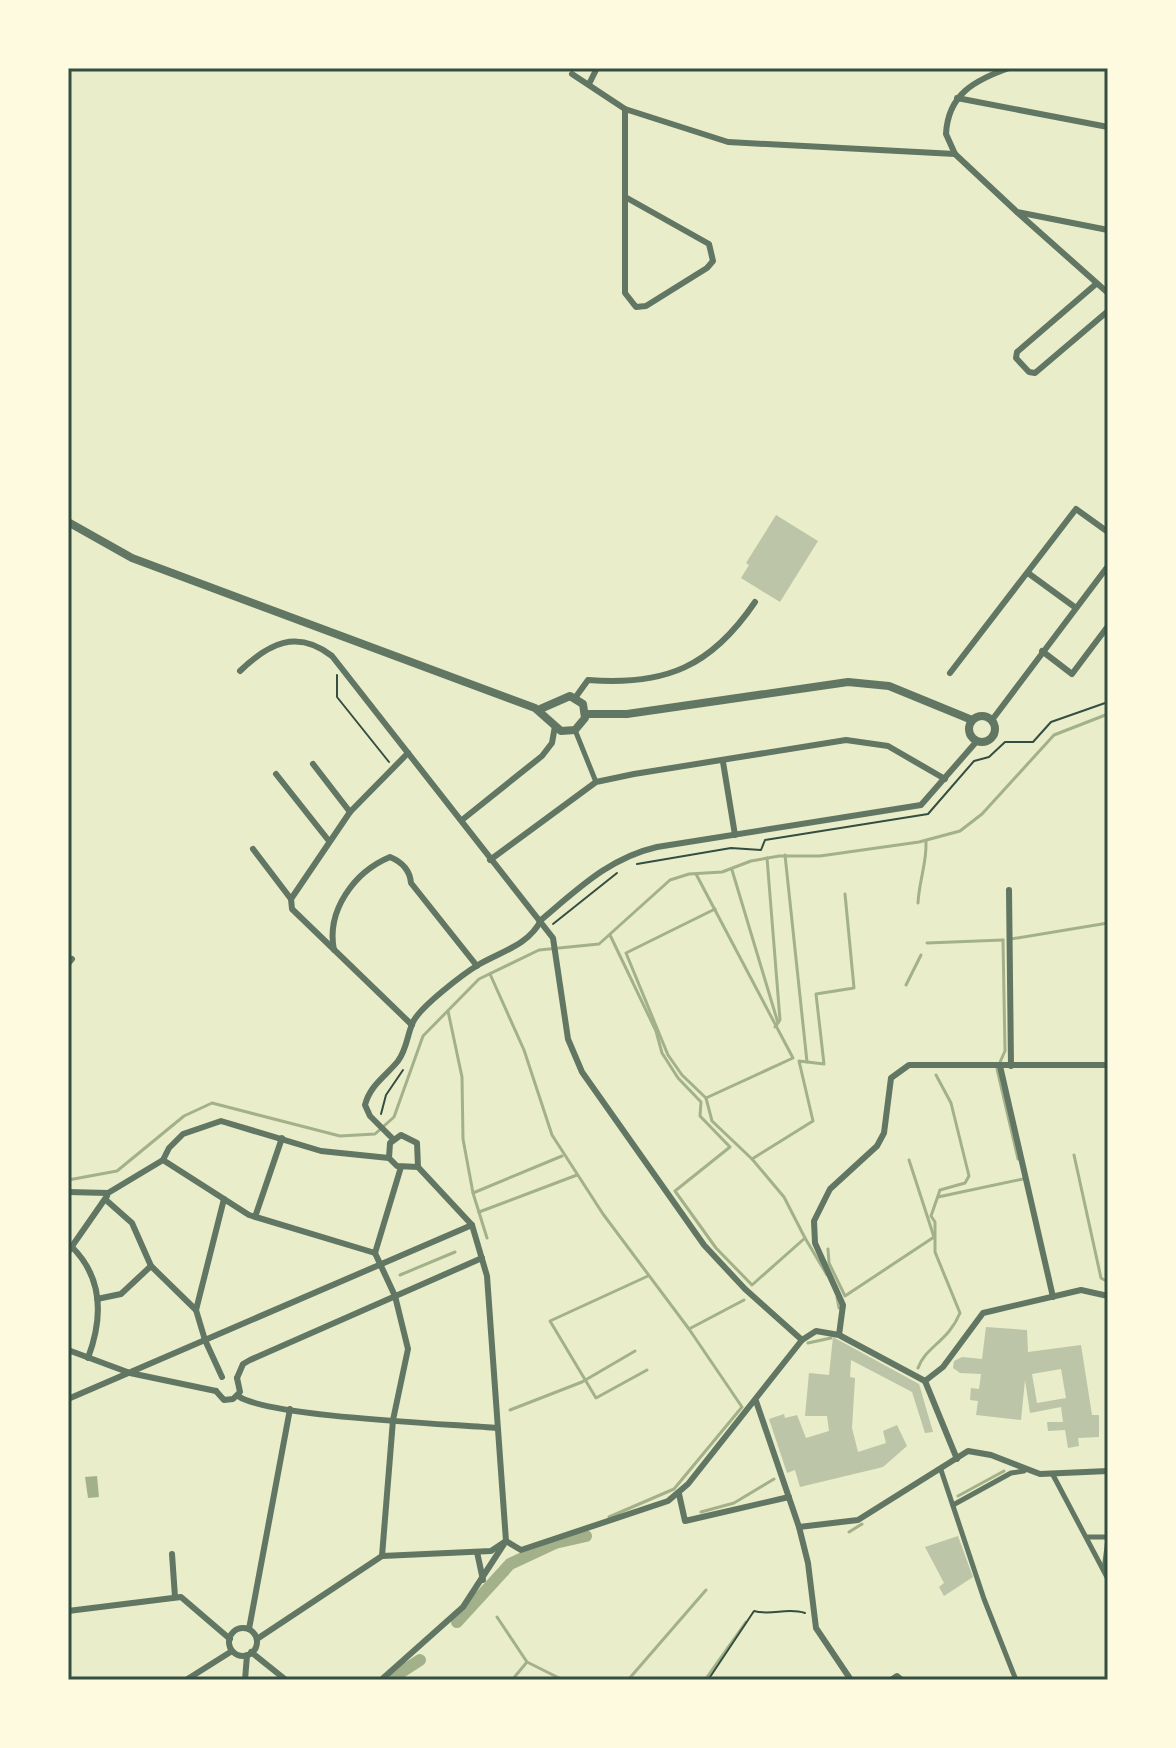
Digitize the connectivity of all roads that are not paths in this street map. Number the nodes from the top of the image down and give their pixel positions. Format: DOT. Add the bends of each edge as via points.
graph roads {
  1 [pos="597,68"];
  2 [pos="1009,68"];
  3 [pos="572,74"];
  4 [pos="589,84"];
  5 [pos="957,98"];
  6 [pos="625,109"];
  7 [pos="1108,127"];
  8 [pos="955,154"];
  9 [pos="627,198"];
  10 [pos="1017,212"];
  11 [pos="1108,230"];
  12 [pos="1096,284"];
  13 [pos="1108,293"];
  14 [pos="1108,311"];
  15 [pos="68,522"];
  16 [pos="1108,532"];
  17 [pos="1108,566"];
  18 [pos="1028,573"];
  19 [pos="755,602"];
  20 [pos="1076,608"];
  21 [pos="1108,626"];
  22 [pos="1042,651"];
  23 [pos="240,671"];
  24 [pos="950,673"];
  25 [pos="575,698"];
  26 [pos="554,703"];
  27 [pos="538,710"];
  28 [pos="586,714"];
  29 [pos="972,720"];
  30 [pos="992,720"];
  31 [pos="553,724"];
  32 [pos="575,730"];
  33 [pos="977,741"];
  34 [pos="408,753"];
  35 [pos="723,762"];
  36 [pos="313,764"];
  37 [pos="276,774"];
  38 [pos="945,779"];
  39 [pos="596,782"];
  40 [pos="350,812"];
  41 [pos="462,820"];
  42 [pos="735,835"];
  43 [pos="329,841"];
  44 [pos="253,849"];
  45 [pos="490,860"];
  46 [pos="1009,890"];
  47 [pos="291,899"];
  48 [pos="541,920"];
  49 [pos="334,950"];
  50 [pos="477,966"];
  51 [pos="412,1025"];
  52 [pos="1108,1065"];
  53 [pos="1000,1066"];
  54 [pos="1011,1066"];
  55 [pos="282,1138"];
  56 [pos="393,1139"];
  57 [pos="389,1158"];
  58 [pos="163,1160"];
  59 [pos="414,1166"];
  60 [pos="401,1167"];
  61 [pos="68,1192"];
  62 [pos="107,1197"];
  63 [pos="224,1199"];
  64 [pos="255,1217"];
  65 [pos="472,1225"];
  66 [pos="70,1250"];
  67 [pos="375,1253"];
  68 [pos="482,1258"];
  69 [pos="151,1266"];
  70 [pos="379,1266"];
  71 [pos="395,1296"];
  72 [pos="1108,1296"];
  73 [pos="1053,1297"];
  74 [pos="97,1299"];
  75 [pos="196,1310"];
  76 [pos="839,1335"];
  77 [pos="205,1340"];
  78 [pos="802,1340"];
  79 [pos="68,1350"];
  80 [pos="88,1358"];
  81 [pos="130,1373"];
  82 [pos="222,1377"];
  83 [pos="237,1378"];
  84 [pos="925,1381"];
  85 [pos="216,1391"];
  86 [pos="238,1396"];
  87 [pos="68,1399"];
  88 [pos="756,1401"];
  89 [pos="290,1409"];
  90 [pos="393,1420"];
  91 [pos="497,1428"];
  92 [pos="957,1459"];
  93 [pos="941,1470"];
  94 [pos="1024,1471"];
  95 [pos="1108,1471"];
  96 [pos="1053,1475"];
  97 [pos="679,1494"];
  98 [pos="789,1497"];
  99 [pos="953,1505"];
  100 [pos="799,1527"];
  101 [pos="1088,1537"];
  102 [pos="1108,1538"];
  103 [pos="506,1541"];
  104 [pos="477,1552"];
  105 [pos="172,1554"];
  106 [pos="382,1556"];
  107 [pos="1104,1571"];
  108 [pos="1108,1579"];
  109 [pos="483,1580"];
  110 [pos="175,1597"];
  111 [pos="68,1611"];
  112 [pos="249,1629"];
  113 [pos="230,1639"];
  114 [pos="257,1639"];
  115 [pos="232,1651"];
  116 [pos="249,1654"];
  117 [pos="186,1680"];
  118 [pos="245,1680"];
  119 [pos="286,1680"];
  120 [pos="381,1680"];
  121 [pos="851,1680"];
  122 [pos="891,1680"];
  123 [pos="902,1680"];
  124 [pos="1016,1680"];
  1 -- 4 [label="street"];
  2 -- 5 [label="street" via="979,79"];
  3 -- 4 [label="street"];
  4 -- 6 [label="street"];
  5 -- 7 [label="street"];
  5 -- 8 [label="street" via="946,134"];
  6 -- 8 [label="street" via="728,142"];
  6 -- 9 [label="street"];
  8 -- 10 [label="street"];
  9 -- 9 [label="street" via="625,293 636,307 646,306 707,268 714,252 709,244"];
  10 -- 11 [label="street"];
  10 -- 12 [label="street"];
  12 -- 13 [label="street"];
  12 -- 14 [label="street" via="1016,358 1035,373"];
  15 -- 27 [label="street" via="153,566"];
  16 -- 18 [label="street" via="1076,509"];
  17 -- 20 [label="street"];
  18 -- 20 [label="street"];
  18 -- 24 [label="street"];
  19 -- 25 [label="street" via="721,644 687,668 649,680 588,680"];
  20 -- 22 [label="street"];
  21 -- 22 [label="street" via="1072,674"];
  22 -- 30 [label="street"];
  23 -- 34 [label="street" via="258,653 289,640 319,646"];
  25 -- 26 [label="street"];
  25 -- 28 [label="street"];
  26 -- 27 [label="street"];
  26 -- 31 [label="street"];
  27 -- 31 [label="street"];
  28 -- 29 [label="street" via="627,714 848,682 889,686"];
  28 -- 32 [label="street"];
  29 -- 30 [label="street" via="982,715"];
  29 -- 33 [label="street" via="969,732"];
  30 -- 33 [label="street" via="992,737"];
  31 -- 32 [label="street" via="564,732"];
  31 -- 41 [label="street" via="552,743 542,756"];
  32 -- 39 [label="street"];
  33 -- 38 [label="street"];
  34 -- 40 [label="street"];
  34 -- 41 [label="street"];
  35 -- 38 [label="street" via="846,740 888,746"];
  35 -- 39 [label="street"];
  35 -- 42 [label="street"];
  36 -- 40 [label="street"];
  37 -- 43 [label="street"];
  38 -- 42 [label="street" via="921,805"];
  39 -- 45 [label="street"];
  40 -- 43 [label="street"];
  41 -- 45 [label="street"];
  42 -- 48 [label="street" via="618,859"];
  43 -- 47 [label="street"];
  44 -- 47 [label="street"];
  45 -- 48 [label="street"];
  46 -- 54 [label="street"];
  47 -- 49 [label="street" via="292,909"];
  48 -- 50 [label="street" via="535,931"];
  48 -- 78 [label="street" via="559,960 568,1039 582,1072 704,1245"];
  49 -- 50 [label="street" via="331,925 342,902 365,871 390,857 410,875"];
  49 -- 51 [label="street"];
  50 -- 51 [label="street" via="421,1011"];
  51 -- 56 [label="street" via="408,1044 372,1088 365,1105"];
  52 -- 54 [label="street"];
  53 -- 54 [label="street"];
  53 -- 73 [label="street"];
  53 -- 76 [label="street" via="909,1065 891,1078 884,1133 877,1146 830,1189 814,1221 815,1243 843,1305"];
  55 -- 57 [label="street" via="321,1151"];
  55 -- 58 [label="street" via="236,1123 213,1122 183,1134"];
  55 -- 64 [label="street"];
  56 -- 57 [label="street"];
  56 -- 59 [label="street" via="410,1137 419,1148"];
  57 -- 60 [label="street"];
  58 -- 62 [label="street"];
  58 -- 63 [label="street"];
  59 -- 60 [label="street"];
  59 -- 65 [label="street"];
  60 -- 67 [label="street"];
  61 -- 62 [label="street"];
  62 -- 66 [label="street"];
  62 -- 69 [label="street" via="132,1223"];
  63 -- 64 [label="street"];
  63 -- 75 [label="street"];
  64 -- 67 [label="street"];
  65 -- 68 [label="street"];
  65 -- 70 [label="street"];
  66 -- 74 [label="street" via="90,1271"];
  67 -- 70 [label="street"];
  68 -- 71 [label="street"];
  68 -- 91 [label="street"];
  69 -- 74 [label="street" via="121,1294"];
  69 -- 75 [label="street"];
  70 -- 71 [label="street"];
  70 -- 77 [label="street"];
  71 -- 83 [label="street" via="250,1360"];
  71 -- 90 [label="street" via="408,1349"];
  72 -- 73 [label="street" via="1081,1290"];
  73 -- 84 [label="street" via="977,1316 943,1367"];
  74 -- 80 [label="street"];
  75 -- 77 [label="street"];
  76 -- 78 [label="street" via="816,1331"];
  76 -- 84 [label="street"];
  77 -- 81 [label="street"];
  77 -- 82 [label="street"];
  78 -- 88 [label="street"];
  79 -- 80 [label="street"];
  80 -- 81 [label="street"];
  81 -- 85 [label="street"];
  81 -- 87 [label="street"];
  82 -- 83 [label="street"];
  82 -- 85 [label="street"];
  83 -- 86 [label="street"];
  84 -- 92 [label="street"];
  85 -- 86 [label="street" via="224,1400"];
  86 -- 89 [label="street"];
  88 -- 97 [label="street"];
  88 -- 98 [label="street"];
  89 -- 90 [label="street"];
  89 -- 112 [label="street"];
  90 -- 91 [label="street"];
  90 -- 106 [label="street"];
  91 -- 103 [label="street"];
  92 -- 93 [label="street"];
  92 -- 94 [label="street" via="968,1451 991,1455"];
  93 -- 99 [label="street"];
  93 -- 100 [label="street" via="858,1520"];
  94 -- 96 [label="street"];
  94 -- 99 [label="street"];
  95 -- 96 [label="street"];
  96 -- 101 [label="street"];
  97 -- 98 [label="street" via="685,1521"];
  97 -- 103 [label="street" via="521,1550"];
  98 -- 100 [label="street"];
  99 -- 124 [label="street"];
  100 -- 121 [label="street" via="816,1628"];
  101 -- 102 [label="street"];
  101 -- 107 [label="street"];
  102 -- 107 [label="street"];
  103 -- 104 [label="street" via="491,1551"];
  103 -- 109 [label="street"];
  104 -- 106 [label="street"];
  104 -- 109 [label="street"];
  105 -- 110 [label="street"];
  106 -- 114 [label="street"];
  107 -- 108 [label="street"];
  109 -- 120 [label="street" via="463,1607"];
  110 -- 111 [label="street"];
  110 -- 113 [label="street"];
  112 -- 113 [label="street" via="236,1629"];
  112 -- 114 [label="street"];
  113 -- 115 [label="street"];
  114 -- 116 [label="street"];
  115 -- 116 [label="street"];
  115 -- 117 [label="street"];
  116 -- 118 [label="street"];
  116 -- 119 [label="street"];
  122 -- 123 [label="street"];
}
